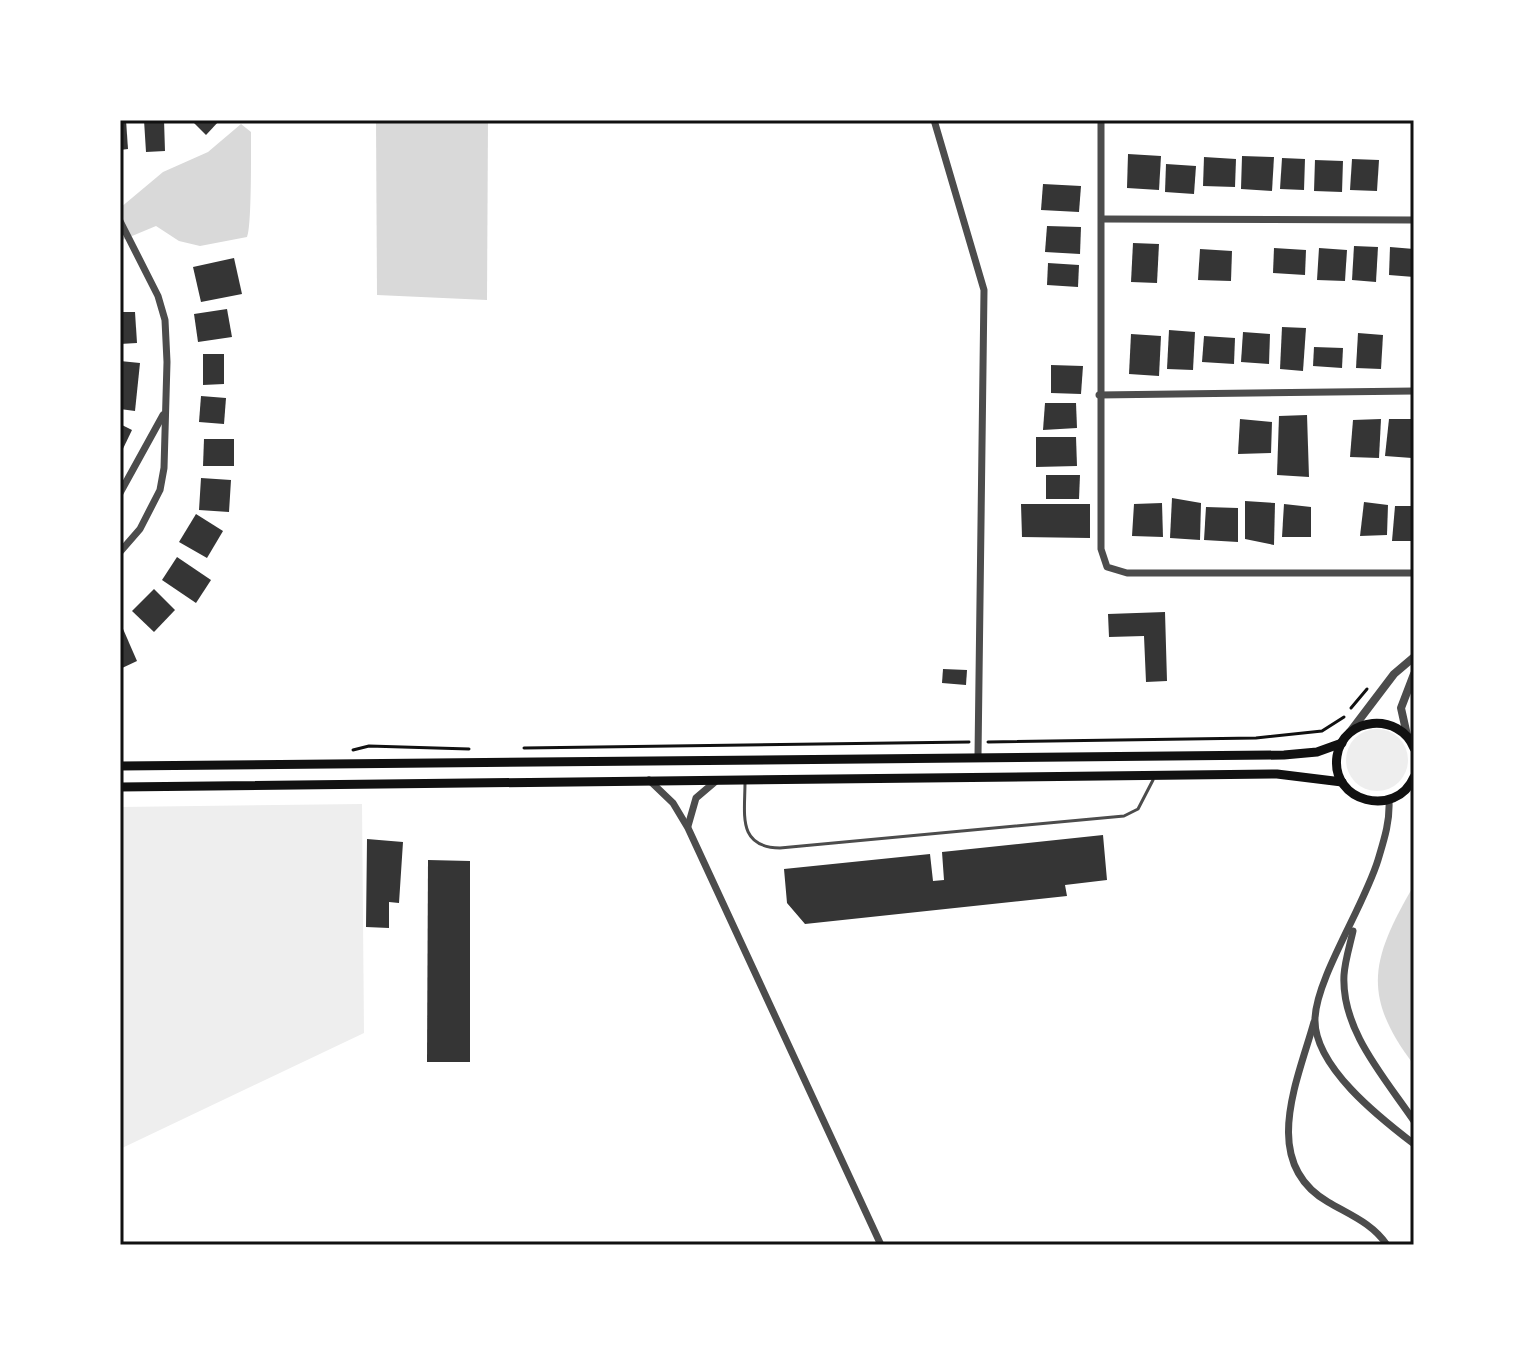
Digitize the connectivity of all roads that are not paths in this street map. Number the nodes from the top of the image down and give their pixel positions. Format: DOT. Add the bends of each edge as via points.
graph roads {
  1 [pos="934,120"];
  2 [pos="1101,120"];
  3 [pos="1102,219"];
  4 [pos="1414,220"];
  5 [pos="120,221"];
  6 [pos="1414,391"];
  7 [pos="1099,395"];
  8 [pos="163,413"];
  9 [pos="120,493"];
  10 [pos="120,551"];
  11 [pos="1414,573"];
  12 [pos="1414,657"];
  13 [pos="1414,674"];
  14 [pos="1349,733"];
  15 [pos="1342,743"];
  16 [pos="1412,743"];
  17 [pos="978,756"];
  18 [pos="120,766"];
  19 [pos="1155,775"];
  20 [pos="719,778"];
  21 [pos="745,778"];
  22 [pos="649,780"];
  23 [pos="1413,781"];
  24 [pos="1342,782"];
  25 [pos="120,787"];
  26 [pos="1389,801"];
  27 [pos="688,828"];
  28 [pos="1355,919"];
  29 [pos="1315,1019"];
  30 [pos="1414,1121"];
  31 [pos="1414,1144"];
  32 [pos="881,1245"];
  33 [pos="1387,1245"];
  1 -- 17 [label="street" via="984,290"];
  2 -- 3 [label="street"];
  3 -- 4 [label="street"];
  3 -- 7 [label="street"];
  5 -- 8 [label="street" via="137,248 165,320"];
  6 -- 7 [label="street"];
  7 -- 11 [label="street" via="1101,549 1107,567 1127,573"];
  8 -- 9 [label="street"];
  8 -- 10 [label="street" via="160,490 140,529"];
  12 -- 14 [label="street" via="1394,674"];
  13 -- 16 [label="street" via="1401,708"];
  14 -- 15 [label="main road"];
  14 -- 16 [label="main road" via="1385,723"];
  15 -- 17 [label="main road" via="1284,755"];
  15 -- 24 [label="main road" via="1337,755"];
  17 -- 18 [label="main road"];
  19 -- 21 [label="main road"];
  19 -- 21 [label="lane" via="1138,809 1124,816 780,848 759,846 752,839 745,818"];
  19 -- 24 [label="main road" via="1277,774"];
  20 -- 21 [label="main road"];
  20 -- 22 [label="main road"];
  20 -- 27 [label="street" via="696,798"];
  22 -- 25 [label="main road"];
  22 -- 27 [label="street" via="673,803"];
  23 -- 26 [label="main road"];
  24 -- 26 [label="main road" via="1362,800"];
  26 -- 28 [label="street" via="1390,819"];
  27 -- 32 [label="street"];
  28 -- 29 [label="street" via="1319,998"];
  28 -- 30 [label="street" via="1344,975 1348,1007 1361,1041"];
  29 -- 31 [label="street" via="1320,1043 1337,1071 1373,1112"];
  29 -- 33 [label="street" via="1288,1117 1288,1154 1303,1180 1380,1234"];
}
